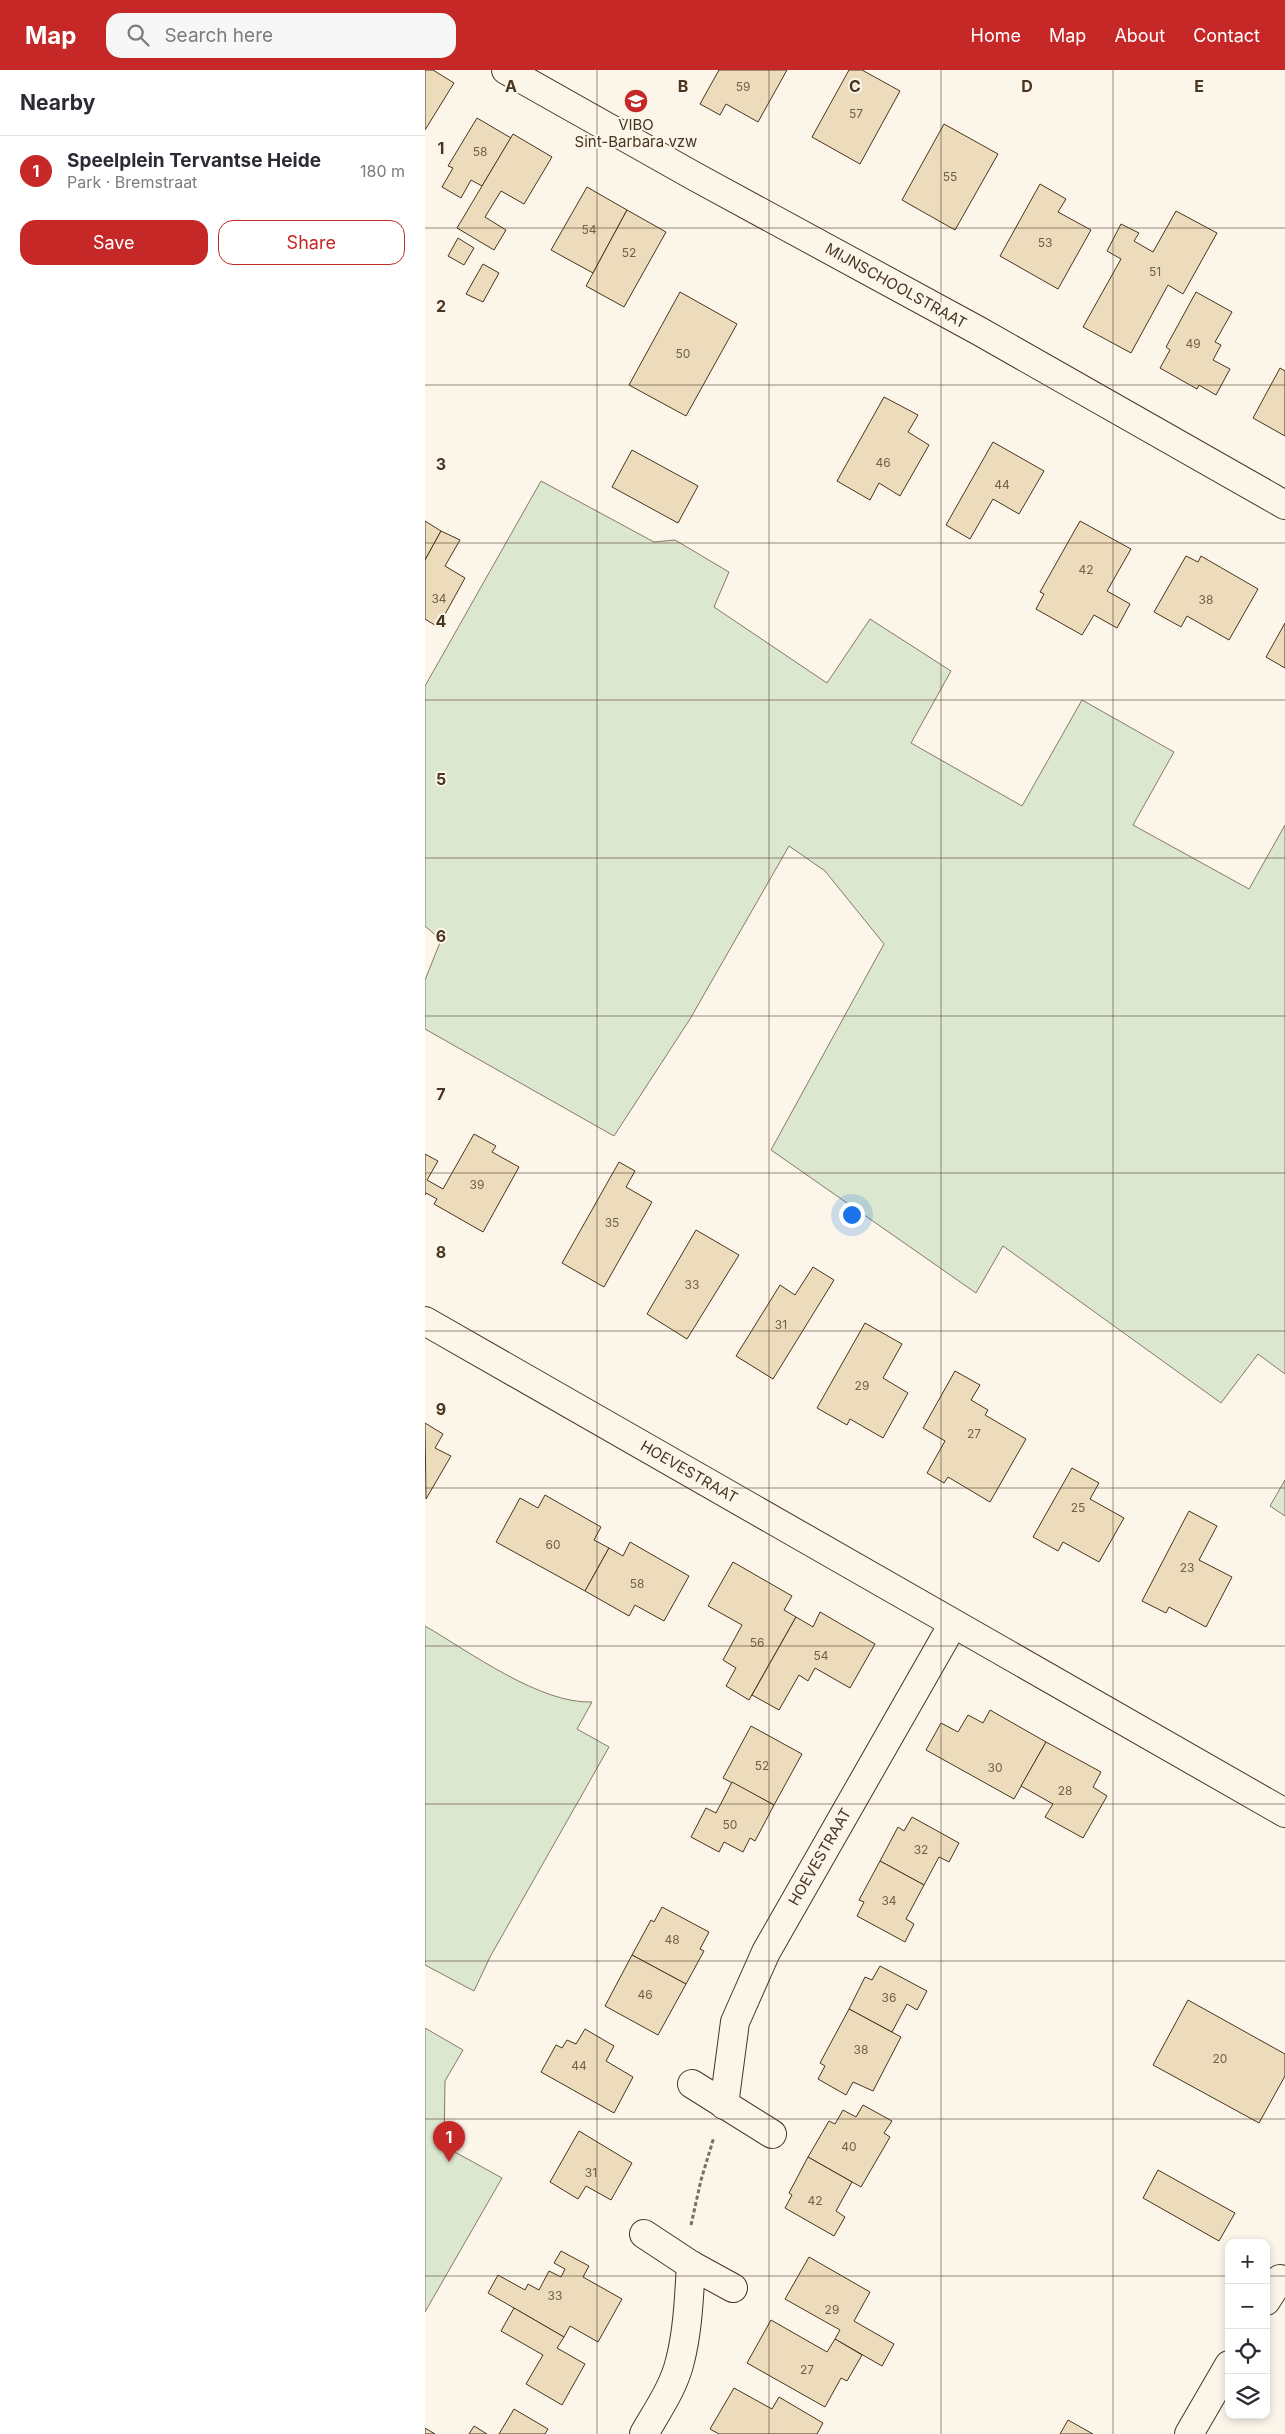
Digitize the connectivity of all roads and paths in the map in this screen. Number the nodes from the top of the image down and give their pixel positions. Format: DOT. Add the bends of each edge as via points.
graph roads {
  1 [pos="506,70"];
  2 [pos="1285,505"];
  3 [pos="425,1321"];
  4 [pos="953,1624"];
  5 [pos="1285,1813"];
  6 [pos="692,2084"];
  7 [pos="725,2105"];
  8 [pos="772,2134"];
  9 [pos="645,2234"];
  10 [pos="691,2265"];
  11 [pos="1285,2282"];
  12 [pos="733,2288"];
  13 [pos="1270,2294"];
  14 [pos="1225,2373"];
  15 [pos="644,2434"];
  16 [pos="1189,2434"];
  1 -- 2 [label="street, MIJNSCHOOLSTRAAT" via="979,331"];
  3 -- 4 [label="street, HOEVESTRAAT"];
  4 -- 5 [label="street, HOEVESTRAAT"];
  4 -- 7 [label="street, HOEVESTRAAT" via="766,1952 735,2022"];
  6 -- 7 [label="street"];
  7 -- 8 [label="street"];
  7 -- 10 [label="path" via="701,2180 687,2244"];
  9 -- 10 [label="street"];
  10 -- 12 [label="street"];
  10 -- 15 [label="street" via="680,2362"];
  11 -- 13 [label="street" via="1279,2278"];
  14 -- 16 [label="street"];
}
